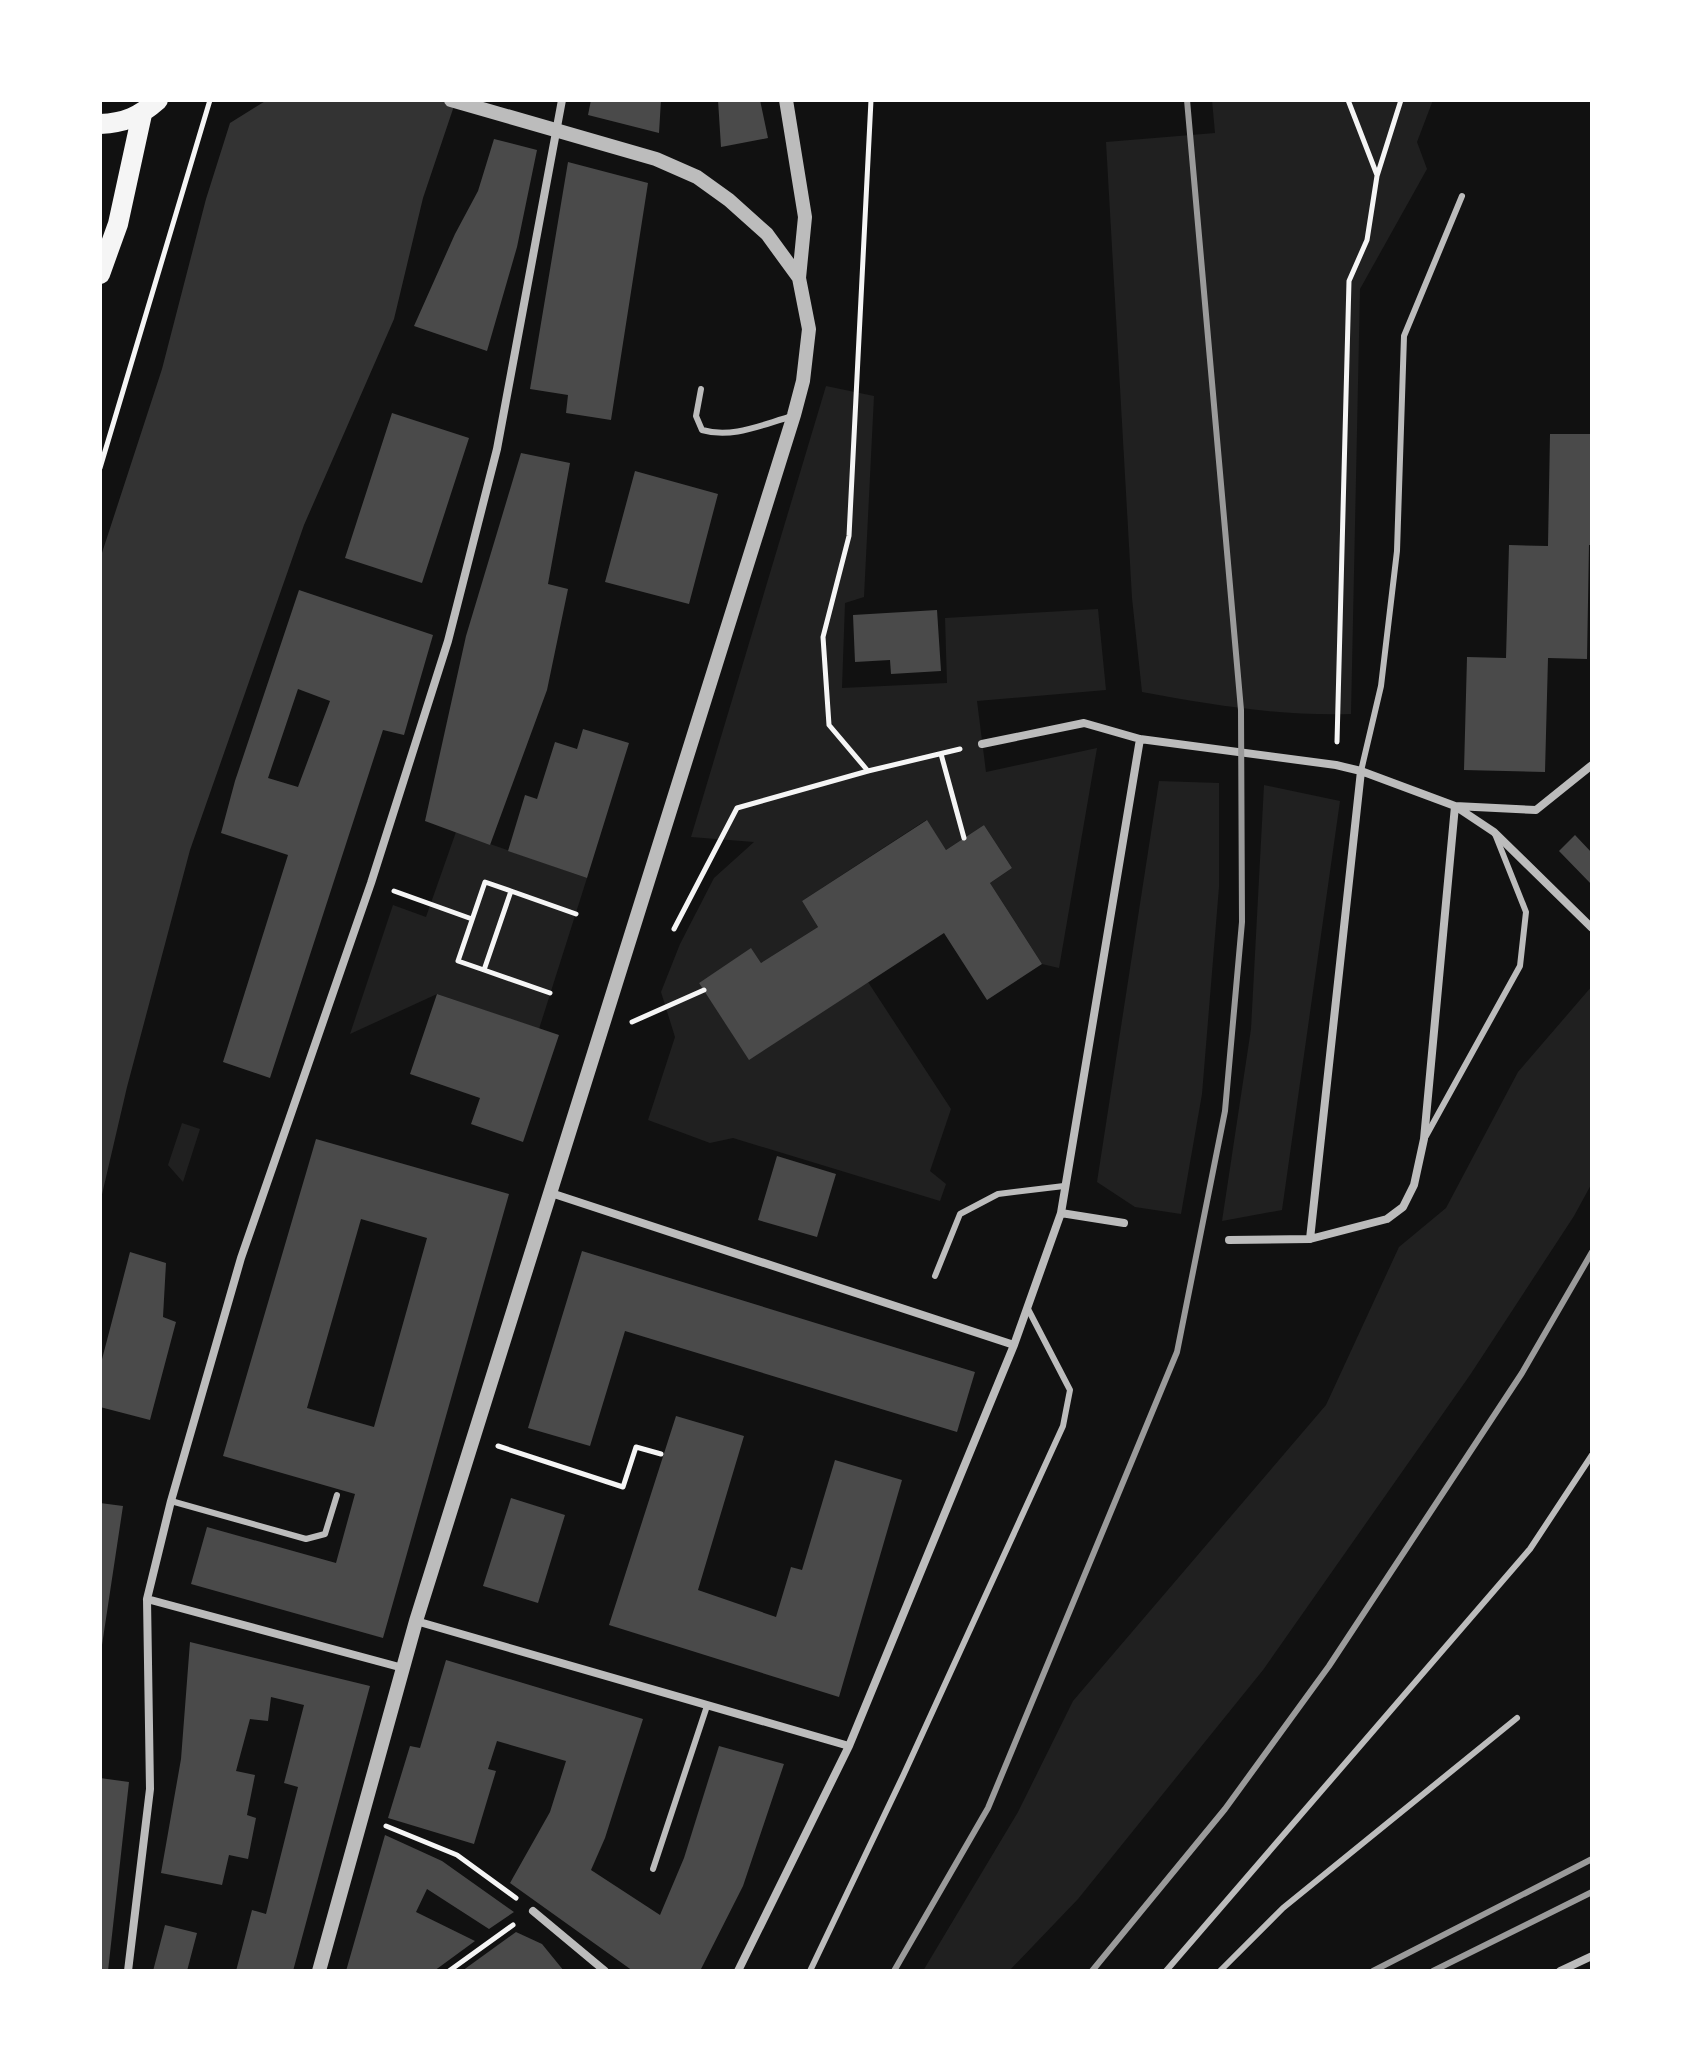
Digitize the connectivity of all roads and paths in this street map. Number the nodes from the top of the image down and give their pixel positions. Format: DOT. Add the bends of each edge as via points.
graph roads {
  1 [pos="158,100"];
  2 [pos="210,100"];
  3 [pos="451,100"];
  4 [pos="562,100"];
  5 [pos="786,100"];
  6 [pos="871,100"];
  7 [pos="1348,100"];
  8 [pos="1401,100"];
  9 [pos="142,114"];
  10 [pos="100,124"];
  11 [pos="1377,176"];
  12 [pos="1462,196"];
  13 [pos="100,274"];
  14 [pos="799,278"];
  15 [pos="701,389"];
  16 [pos="794,415"];
  17 [pos="100,468"];
  18 [pos="1140,739"];
  19 [pos="982,744"];
  20 [pos="941,754"];
  21 [pos="1336,765"];
  22 [pos="1592,765"];
  23 [pos="868,771"];
  24 [pos="1361,771"];
  25 [pos="1455,806"];
  26 [pos="1494,832"];
  27 [pos="964,838"];
  28 [pos="371,883"];
  29 [pos="511,891"];
  30 [pos="576,914"];
  31 [pos="472,919"];
  32 [pos="1592,928"];
  33 [pos="674,929"];
  34 [pos="484,970"];
  35 [pos="704,990"];
  36 [pos="550,993"];
  37 [pos="666,1007"];
  38 [pos="1424,1139"];
  39 [pos="1064,1186"];
  40 [pos="551,1193"];
  41 [pos="1061,1213"];
  42 [pos="1124,1223"];
  43 [pos="1310,1239"];
  44 [pos="1229,1240"];
  45 [pos="935,1276"];
  46 [pos="1028,1309"];
  47 [pos="1014,1345"];
  48 [pos="474,1438"];
  49 [pos="661,1454"];
  50 [pos="1592,1455"];
  51 [pos="337,1495"];
  52 [pos="171,1501"];
  53 [pos="147,1599"];
  54 [pos="416,1621"];
  55 [pos="403,1668"];
  56 [pos="707,1706"];
  57 [pos="1517,1718"];
  58 [pos="849,1746"];
  59 [pos="361,1818"];
  60 [pos="653,1869"];
  61 [pos="533,1911"];
  62 [pos="1592,1956"];
  63 [pos="128,1971"];
  64 [pos="319,1971"];
  65 [pos="449,1971"];
  66 [pos="605,1971"];
  67 [pos="738,1971"];
  68 [pos="810,1971"];
  69 [pos="1166,1971"];
  70 [pos="1220,1971"];
  71 [pos="1560,1971"];
  1 -- 9 [label="main road"];
  2 -- 17 [label="path"];
  3 -- 14 [label="street" via="656,159 697,177 767,234"];
  4 -- 28 [label="street" via="497,449 448,641"];
  5 -- 14 [label="street" via="805,217"];
  6 -- 23 [label="path" via="849,536 823,637 829,725"];
  7 -- 11 [label="path"];
  8 -- 11 [label="path"];
  9 -- 10 [label="main road"];
  9 -- 13 [label="main road" via="118,224"];
  11 -- 21 [label="path" via="1367,240 1349,281"];
  12 -- 24 [label="lane" via="1404,336 1397,551 1381,686"];
  14 -- 16 [label="street" via="809,329"];
  15 -- 16 [label="lane" via="696,416 702,430 715,434"];
  16 -- 40 [label="street"];
  18 -- 19 [label="street" via="1084,723"];
  18 -- 21 [label="street"];
  18 -- 39 [label="street"];
  19 -- 20 [label="path"];
  20 -- 23 [label="path"];
  20 -- 27 [label="path"];
  21 -- 24 [label="street"];
  22 -- 25 [label="street" via="1536,810"];
  23 -- 33 [label="path" via="737,808"];
  24 -- 25 [label="street"];
  24 -- 43 [label="street"];
  25 -- 26 [label="street"];
  25 -- 38 [label="street"];
  26 -- 32 [label="street"];
  26 -- 38 [label="lane" via="1526,912 1520,966"];
  28 -- 31 [label="path"];
  28 -- 52 [label="street" via="241,1258"];
  29 -- 30 [label="path"];
  29 -- 31 [label="path" via="485,882"];
  29 -- 34 [label="path"];
  31 -- 34 [label="path" via="458,961"];
  34 -- 36 [label="path"];
  35 -- 37 [label="path"];
  38 -- 43 [label="street" via="1414,1185 1403,1207 1387,1219"];
  39 -- 41 [label="street"];
  39 -- 45 [label="lane" via="998,1194 960,1214"];
  40 -- 47 [label="street"];
  40 -- 48 [label="street"];
  41 -- 42 [label="street"];
  41 -- 46 [label="street"];
  43 -- 44 [label="street"];
  46 -- 47 [label="street"];
  46 -- 68 [label="lane" via="1070,1390 1063,1426"];
  47 -- 58 [label="street"];
  48 -- 49 [label="path" via="623,1487 636,1447"];
  48 -- 54 [label="street"];
  50 -- 69 [label="lane" via="1530,1549"];
  51 -- 52 [label="lane" via="325,1534 306,1539"];
  52 -- 53 [label="street"];
  53 -- 55 [label="street"];
  53 -- 63 [label="street" via="150,1789"];
  54 -- 55 [label="street"];
  54 -- 56 [label="street"];
  55 -- 59 [label="street"];
  56 -- 58 [label="street"];
  56 -- 60 [label="lane"];
  57 -- 70 [label="lane" via="1283,1908"];
  58 -- 67 [label="street"];
  59 -- 61 [label="path" via="457,1855"];
  59 -- 64 [label="street"];
  61 -- 65 [label="path"];
  61 -- 66 [label="street"];
  62 -- 71 [label="street"];
}
